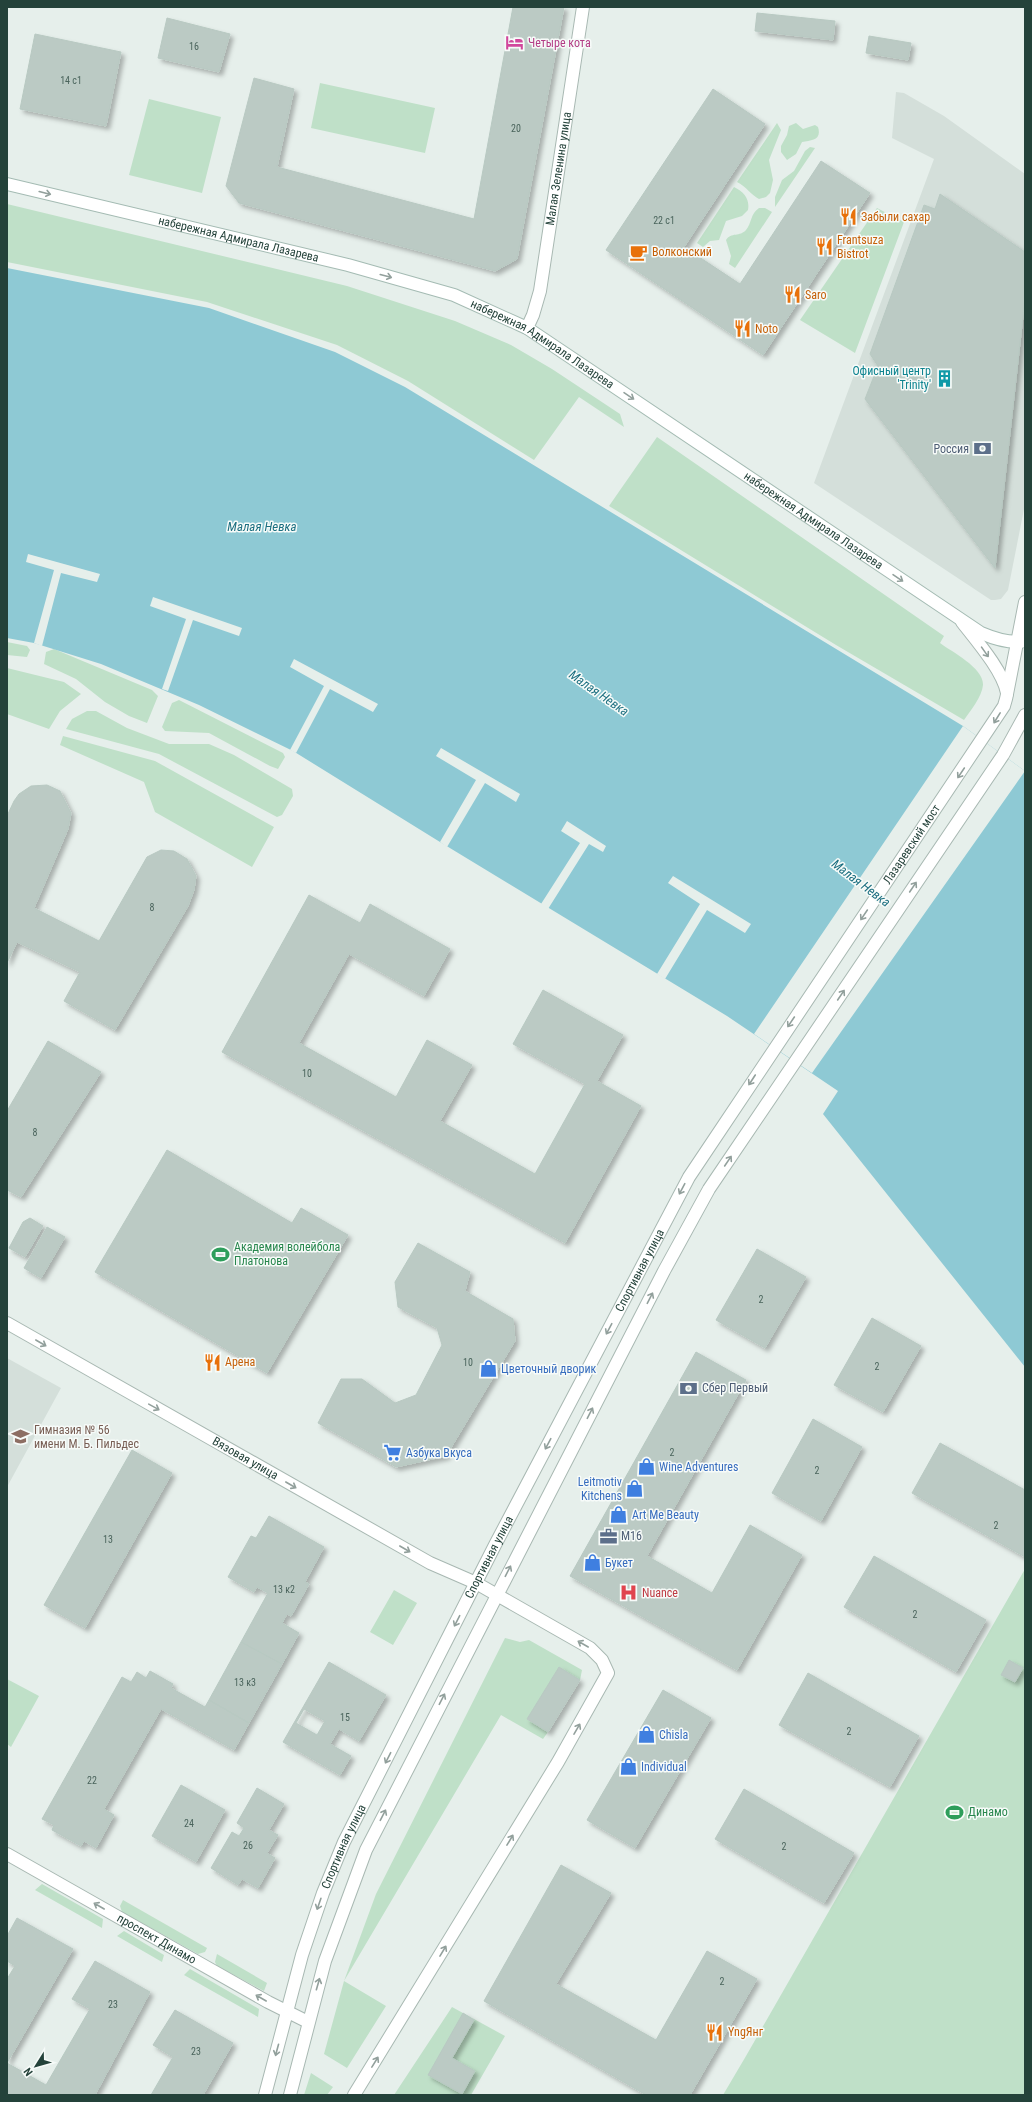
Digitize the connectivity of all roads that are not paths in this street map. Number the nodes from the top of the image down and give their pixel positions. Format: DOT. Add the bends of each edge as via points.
graph roads {
  1 [pos="583,7"];
  2 [pos="7,184"];
  3 [pos="527,328"];
  4 [pos="1025,602"];
  5 [pos="962,621"];
  6 [pos="1021,642"];
  7 [pos="1007,694"];
  8 [pos="1025,715"];
  9 [pos="774,1047"];
  10 [pos="7,1324"];
  11 [pos="486,1589"];
  12 [pos="7,1854"];
  13 [pos="286,2012"];
  14 [pos="308,2022"];
  15 [pos="265,2095"];
  16 [pos="290,2095"];
  17 [pos="354,2095"];
  1 -- 3 [label="street, Малая Зеленина улица" via="540,291"];
  2 -- 3 [label="street, набережная Адмирала Лазарева, one-way" via="348,265 454,295"];
  3 -- 5 [label="street, набережная Адмирала Лазарева, one-way"];
  4 -- 6 [label="street"];
  5 -- 6 [label="street, набережная Адмирала Лазарева" via="996,639"];
  5 -- 7 [label="street, one-way" via="988,656"];
  6 -- 7 [label="street"];
  7 -- 9 [label="street, Лазаревский мост, one-way" via="1004,706 982,740"];
  11 -- 8 [label="street, Спортивная улица, one-way" via="709,1189 1003,755"];
  9 -- 11 [label="street, Спортивная улица, one-way" via="689,1177"];
  10 -- 11 [label="street, Вязовая улица, one-way" via="430,1563"];
  11 -- 13 [label="street, Спортивная улица, one-way" via="344,1842 323,1893"];
  14 -- 11 [label="street, Спортивная улица, one-way" via="325,1961 366,1850"];
  17 -- 11 [label="street, Спортивная улица, one-way" via="558,1762 608,1673 602,1660 590,1648"];
  13 -- 12 [label="street, проспект Динамо, one-way"];
  13 -- 14 [label="street, проспект Динамо"];
  13 -- 15 [label="street, Спортивная улица, one-way"];
  14 -- 16 [label="street, Спортивная улица"];
}
